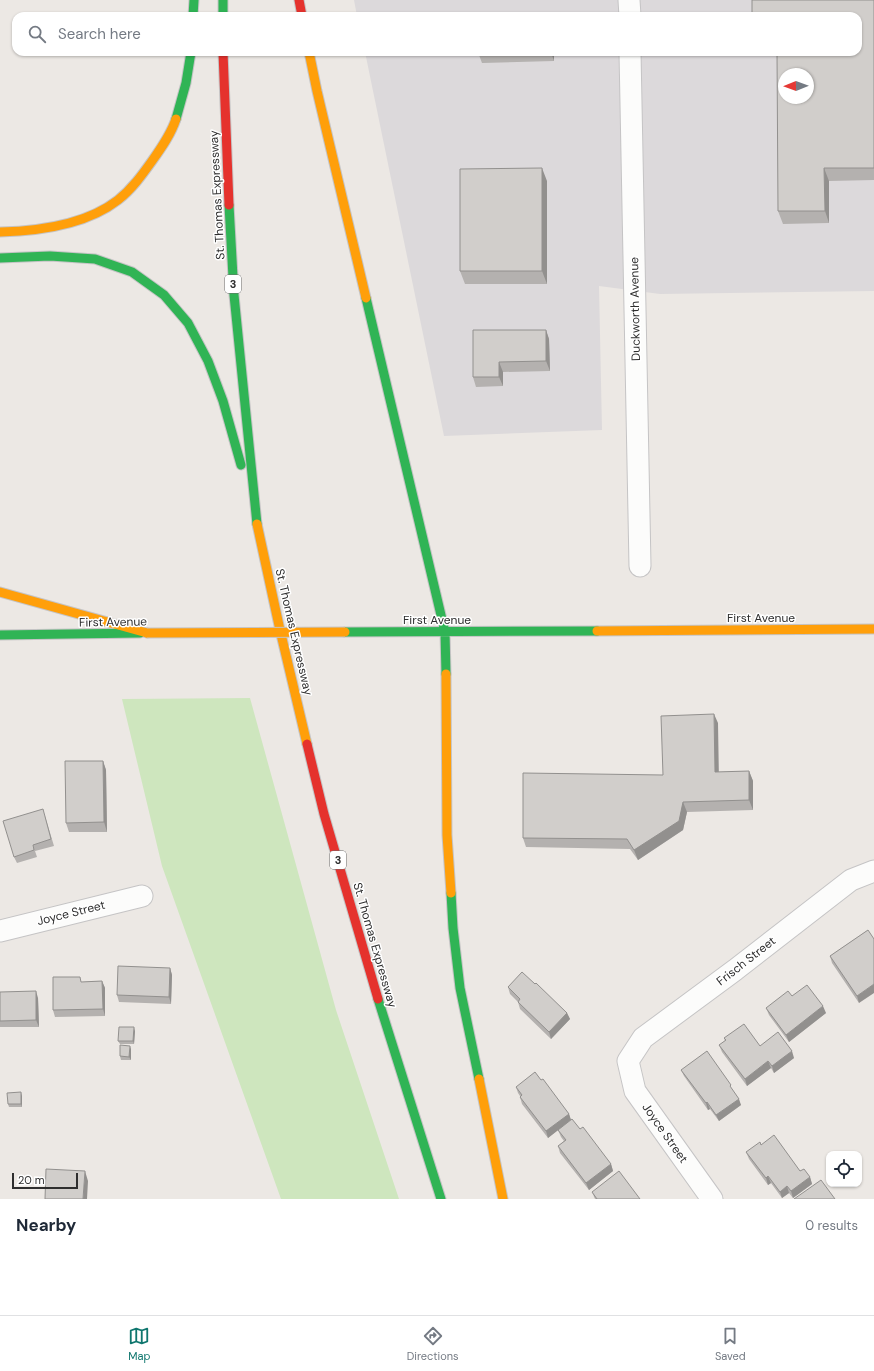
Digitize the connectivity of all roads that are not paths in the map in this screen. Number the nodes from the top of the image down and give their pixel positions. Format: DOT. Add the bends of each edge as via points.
graph roads {
  1 [pos="194,0"];
  2 [pos="223,0"];
  3 [pos="299,0"];
  4 [pos="629,0"];
  5 [pos="193,12"];
  6 [pos="223,12"];
  7 [pos="301,12"];
  8 [pos="630,12"];
  9 [pos="190,56"];
  10 [pos="223,56"];
  11 [pos="310,56"];
  12 [pos="630,56"];
  13 [pos="0,232"];
  14 [pos="0,258"];
  15 [pos="255,516"];
  16 [pos="640,566"];
  17 [pos="0,592"];
  18 [pos="874,629"];
  19 [pos="445,632"];
  20 [pos="147,633"];
  21 [pos="0,635"];
  22 [pos="874,871"];
  23 [pos="142,896"];
  24 [pos="0,931"];
  25 [pos="628,1062"];
  26 [pos="441,1199"];
  27 [pos="503,1199"];
  28 [pos="712,1199"];
  1 -- 5 [label="main road"];
  2 -- 6 [label="main road"];
  3 -- 7 [label="main road"];
  4 -- 8 [label="street"];
  9 -- 13 [label="main road" via="188,76 170,132 132,188 113,204 83,218 34,230"];
  10 -- 15 [label="main road, St. Thomas Expressway / 3" via="234,295"];
  11 -- 19 [label="main road"];
  12 -- 16 [label="street, Duckworth Avenue"];
  14 -- 15 [label="main road" via="50,256 95,259 132,272 164,295 188,323 208,361 223,401"];
  15 -- 26 [label="main road, St. Thomas Expressway / 3" via="324,814 378,1000"];
  17 -- 20 [label="main road"];
  18 -- 19 [label="main road, First Avenue"];
  19 -- 20 [label="main road, First Avenue, bridge"];
  19 -- 27 [label="main road" via="448,835 453,928 460,988"];
  20 -- 21 [label="main road, First Avenue"];
  22 -- 25 [label="street, Frisch Street" via="851,880 643,1038"];
  23 -- 24 [label="street, Joyce Street"];
  25 -- 28 [label="street, Joyce Street" via="635,1091"];
}
